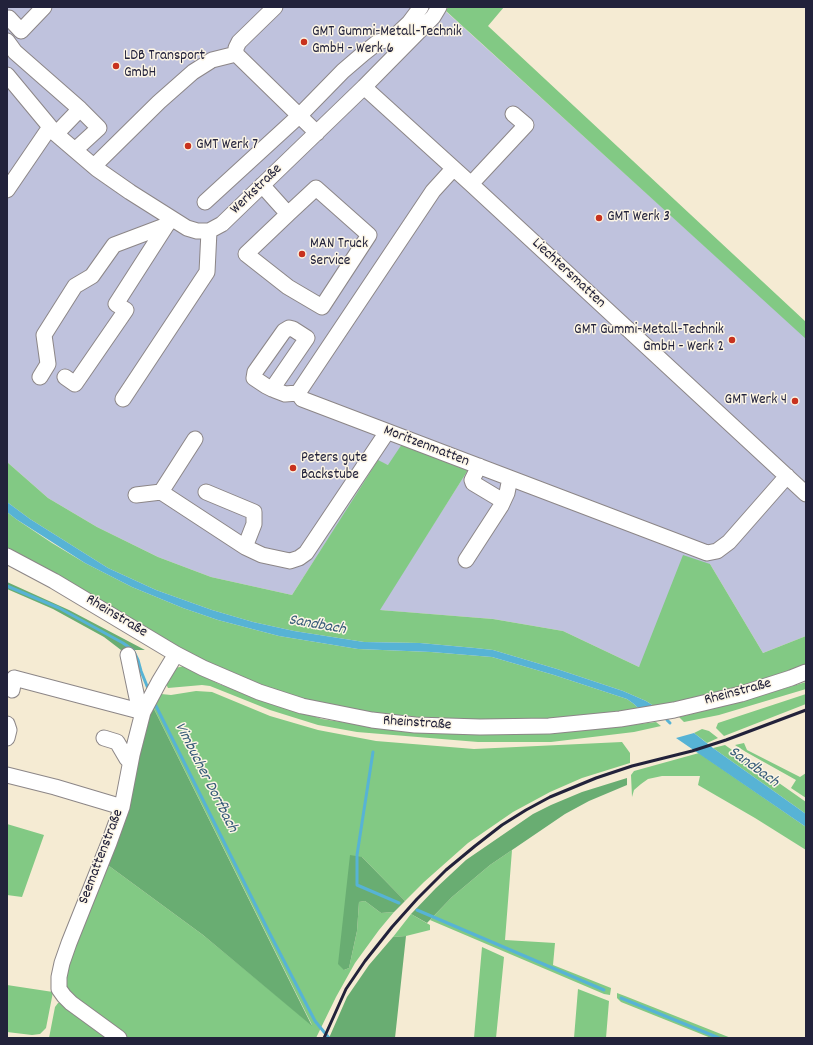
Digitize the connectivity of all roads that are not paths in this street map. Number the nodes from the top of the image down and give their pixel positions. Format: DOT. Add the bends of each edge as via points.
graph roads {
  1 [pos="44,7"];
  2 [pos="275,7"];
  3 [pos="421,7"];
  4 [pos="439,7"];
  5 [pos="8,18"];
  6 [pos="7,42"];
  7 [pos="398,43"];
  8 [pos="236,54"];
  9 [pos="7,75"];
  10 [pos="364,87"];
  11 [pos="80,109"];
  12 [pos="513,114"];
  13 [pos="300,115"];
  14 [pos="53,130"];
  15 [pos="317,133"];
  16 [pos="75,150"];
  17 [pos="94,166"];
  18 [pos="454,169"];
  19 [pos="471,184"];
  20 [pos="262,185"];
  21 [pos="7,190"];
  22 [pos="205,202"];
  23 [pos="288,214"];
  24 [pos="168,221"];
  25 [pos="209,231"];
  26 [pos="65,376"];
  27 [pos="40,377"];
  28 [pos="272,389"];
  29 [pos="298,393"];
  30 [pos="123,399"];
  31 [pos="387,432"];
  32 [pos="195,439"];
  33 [pos="479,466"];
  34 [pos="787,476"];
  35 [pos="510,478"];
  36 [pos="161,492"];
  37 [pos="206,492"];
  38 [pos="806,494"];
  39 [pos="136,495"];
  40 [pos="503,502"];
  41 [pos="245,547"];
  42 [pos="7,556"];
  43 [pos="466,560"];
  44 [pos="7,567"];
  45 [pos="54,581"];
  46 [pos="176,654"];
  47 [pos="128,655"];
  48 [pos="806,672"];
  49 [pos="12,690"];
  50 [pos="143,712"];
  51 [pos="7,721"];
  52 [pos="7,738"];
  53 [pos="104,738"];
  54 [pos="131,760"];
  55 [pos="7,775"];
  56 [pos="122,807"];
  57 [pos="119,1038"];
  1 -- 5 [label="street" via="21,31"];
  2 -- 8 [label="street" via="239,42"];
  3 -- 7 [label="street"];
  4 -- 7 [label="street, Werkstraße" via="433,17"];
  6 -- 11 [label="street"];
  7 -- 10 [label="street, Werkstraße"];
  7 -- 13 [label="street" via="378,42 364,52"];
  8 -- 13 [label="street"];
  8 -- 17 [label="street" via="212,60 193,72"];
  9 -- 14 [label="street"];
  10 -- 15 [label="street, Werkstraße"];
  10 -- 18 [label="street, Liechtersmatten"];
  11 -- 14 [label="street"];
  11 -- 16 [label="street" via="99,128"];
  12 -- 19 [label="street" via="526,125"];
  13 -- 15 [label="street"];
  13 -- 22 [label="street"];
  14 -- 16 [label="street"];
  14 -- 21 [label="street"];
  15 -- 20 [label="street, Werkstraße"];
  16 -- 17 [label="street"];
  17 -- 24 [label="street"];
  18 -- 19 [label="street, Liechtersmatten"];
  18 -- 29 [label="street" via="433,191"];
  19 -- 34 [label="street, Liechtersmatten"];
  20 -- 23 [label="street"];
  20 -- 25 [label="street, Werkstraße" via="222,224"];
  23 -- 23 [label="street" via="246,254 288,287 322,307 369,235 316,188"];
  24 -- 25 [label="street" via="197,232"];
  24 -- 26 [label="street" via="116,304 126,310 75,384"];
  24 -- 27 [label="street" via="114,245 92,276 74,286 44,335 48,364"];
  25 -- 30 [label="street" via="207,272"];
  28 -- 29 [label="street" via="285,394"];
  29 -- 31 [label="street, Moritzenmatten" via="302,399"];
  31 -- 33 [label="street, Moritzenmatten"];
  31 -- 41 [label="street" via="306,553 290,561 262,555"];
  32 -- 36 [label="street"];
  33 -- 35 [label="street, Moritzenmatten"];
  33 -- 40 [label="street" via="473,483"];
  34 -- 35 [label="street, Moritzenmatten" via="729,542 717,551 707,553"];
  34 -- 38 [label="street, Liechtersmatten"];
  35 -- 40 [label="street"];
  36 -- 39 [label="street"];
  36 -- 41 [label="street"];
  37 -- 41 [label="street" via="254,512 254,524"];
  40 -- 43 [label="street"];
  42 -- 45 [label="street"];
  44 -- 45 [label="street"];
  45 -- 46 [label="street, Rheinstraße"];
  46 -- 48 [label="street, Rheinstraße" via="258,692 302,706 372,720 415,725 480,727 548,726 646,715 741,694"];
  46 -- 50 [label="street, Seemattenstraße"];
  47 -- 50 [label="street" via="136,698"];
  49 -- 50 [label="street" via="14,678"];
  50 -- 54 [label="street, Seemattenstraße"];
  51 -- 52 [label="street"];
  53 -- 54 [label="street" via="118,742 127,759"];
  54 -- 56 [label="street, Seemattenstraße"];
  55 -- 56 [label="street"];
  56 -- 57 [label="street, Seemattenstraße" via="69,943 59,977 59,989 64,996"];
}
